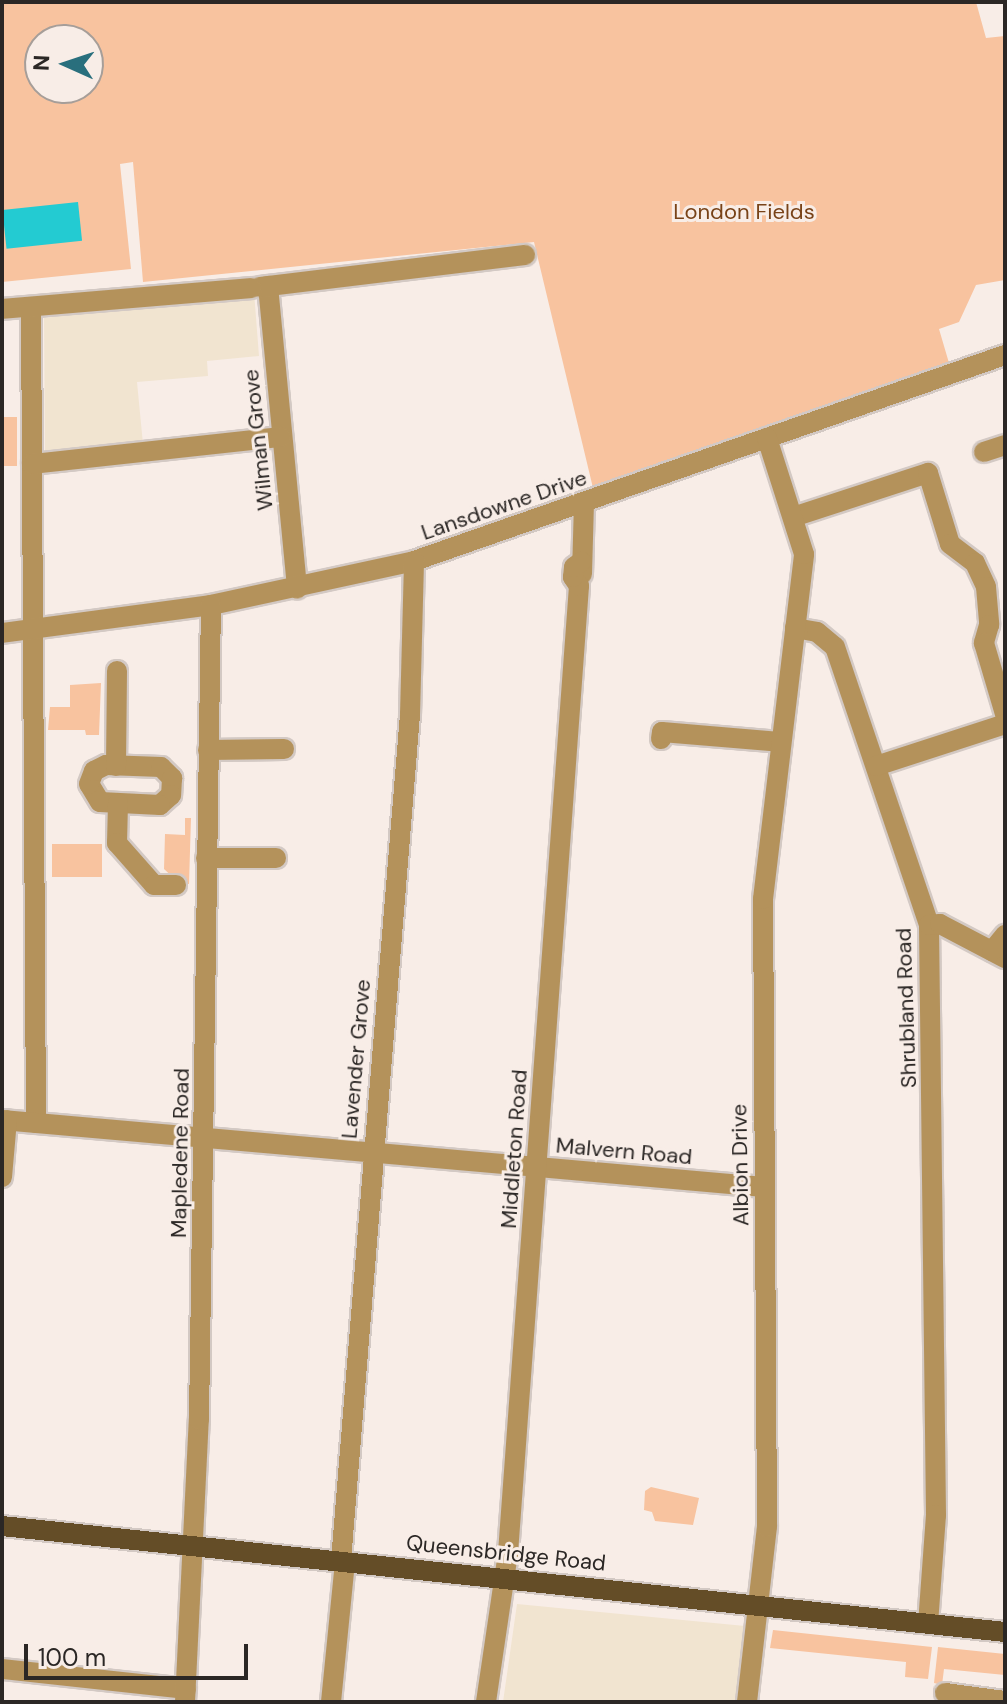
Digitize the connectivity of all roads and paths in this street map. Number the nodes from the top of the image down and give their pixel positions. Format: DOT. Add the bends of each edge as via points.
graph roads {
  1 [pos="525,255"];
  2 [pos="260,287"];
  3 [pos="31,307"];
  4 [pos="2,309"];
  5 [pos="1005,355"];
  6 [pos="281,437"];
  7 [pos="767,438"];
  8 [pos="1005,445"];
  9 [pos="984,452"];
  10 [pos="32,464"];
  11 [pos="584,503"];
  12 [pos="793,517"];
  13 [pos="414,561"];
  14 [pos="996,584"];
  15 [pos="297,589"];
  16 [pos="211,605"];
  17 [pos="32,628"];
  18 [pos="795,628"];
  19 [pos="2,633"];
  20 [pos="117,671"];
  21 [pos="1005,714"];
  22 [pos="1005,724"];
  23 [pos="661,739"];
  24 [pos="780,742"];
  25 [pos="284,749"];
  26 [pos="208,750"];
  27 [pos="116,766"];
  28 [pos="876,766"];
  29 [pos="174,785"];
  30 [pos="208,788"];
  31 [pos="118,803"];
  32 [pos="206,858"];
  33 [pos="276,858"];
  34 [pos="176,885"];
  35 [pos="930,935"];
  36 [pos="1001,948"];
  37 [pos="4,1120"];
  38 [pos="36,1123"];
  39 [pos="205,1136"];
  40 [pos="372,1153"];
  41 [pos="537,1168"];
  42 [pos="2,1177"];
  43 [pos="764,1187"];
  44 [pos="2,1526"];
  45 [pos="195,1545"];
  46 [pos="343,1561"];
  47 [pos="505,1579"];
  48 [pos="761,1604"];
  49 [pos="928,1624"];
  50 [pos="1005,1632"];
  51 [pos="2,1669"];
  52 [pos="945,1693"];
  53 [pos="186,1696"];
  54 [pos="1005,1701"];
  55 [pos="331,1702"];
  56 [pos="486,1702"];
  57 [pos="747,1702"];
  1 -- 2 [label="street"];
  2 -- 3 [label="street"];
  2 -- 6 [label="street, Wilman Grove"];
  3 -- 4 [label="street"];
  3 -- 10 [label="street"];
  5 -- 7 [label="street, Lansdowne Drive"];
  6 -- 10 [label="street"];
  6 -- 15 [label="street, Wilman Grove"];
  7 -- 11 [label="street, Lansdowne Drive"];
  7 -- 12 [label="street"];
  8 -- 9 [label="street"];
  10 -- 17 [label="street"];
  11 -- 13 [label="street, Lansdowne Drive"];
  11 -- 41 [label="street, Middleton Road" via="581,562 586,592 578,599"];
  12 -- 14 [label="street" via="928,473 950,544"];
  12 -- 18 [label="street" via="804,554"];
  13 -- 15 [label="street, Lansdowne Drive"];
  13 -- 40 [label="street, Lavender Grove" via="410,715"];
  14 -- 21 [label="street" via="984,643"];
  15 -- 16 [label="street, Lansdowne Drive"];
  16 -- 17 [label="street, Lansdowne Drive"];
  16 -- 26 [label="street, Mapledene Road"];
  17 -- 19 [label="street, Lansdowne Drive"];
  17 -- 38 [label="street"];
  18 -- 24 [label="street, Albion Drive"];
  18 -- 28 [label="street, Shrubland Road" via="817,632 835,647"];
  20 -- 27 [label="street"];
  22 -- 28 [label="street"];
  23 -- 24 [label="street" via="662,732"];
  24 -- 43 [label="street, Albion Drive" via="763,899"];
  25 -- 26 [label="street"];
  26 -- 30 [label="street, Mapledene Road"];
  27 -- 29 [label="street" via="161,767"];
  27 -- 31 [label="street" via="99,767 89,784 95,799"];
  28 -- 35 [label="street, Shrubland Road"];
  29 -- 30 [label="street"];
  29 -- 31 [label="street" via="160,805"];
  30 -- 32 [label="street, Mapledene Road"];
  31 -- 34 [label="street" via="117,843 154,885"];
  32 -- 33 [label="street"];
  32 -- 39 [label="street, Mapledene Road"];
  35 -- 36 [label="street"];
  35 -- 49 [label="street, Shrubland Road" via="936,1515"];
  37 -- 38 [label="street, Malvern Road"];
  37 -- 42 [label="street"];
  38 -- 39 [label="street, Malvern Road"];
  39 -- 40 [label="street, Malvern Road"];
  39 -- 45 [label="street, Mapledene Road"];
  40 -- 41 [label="street, Malvern Road"];
  40 -- 46 [label="street, Lavender Grove"];
  41 -- 43 [label="street, Malvern Road"];
  41 -- 47 [label="street, Middleton Road"];
  43 -- 48 [label="street, Albion Drive" via="767,1527"];
  44 -- 45 [label="main road, Queensbridge Road"];
  45 -- 46 [label="main road, Queensbridge Road"];
  45 -- 53 [label="street, Mapledene Road"];
  46 -- 47 [label="main road, Queensbridge Road"];
  46 -- 55 [label="street, Lavender Grove"];
  47 -- 48 [label="main road, Queensbridge Road"];
  47 -- 56 [label="street, Middleton Road"];
  48 -- 49 [label="main road, Queensbridge Road"];
  48 -- 57 [label="street, Albion Drive"];
  49 -- 50 [label="main road, Queensbridge Road"];
  51 -- 53 [label="street"];
  52 -- 54 [label="street"];
}
